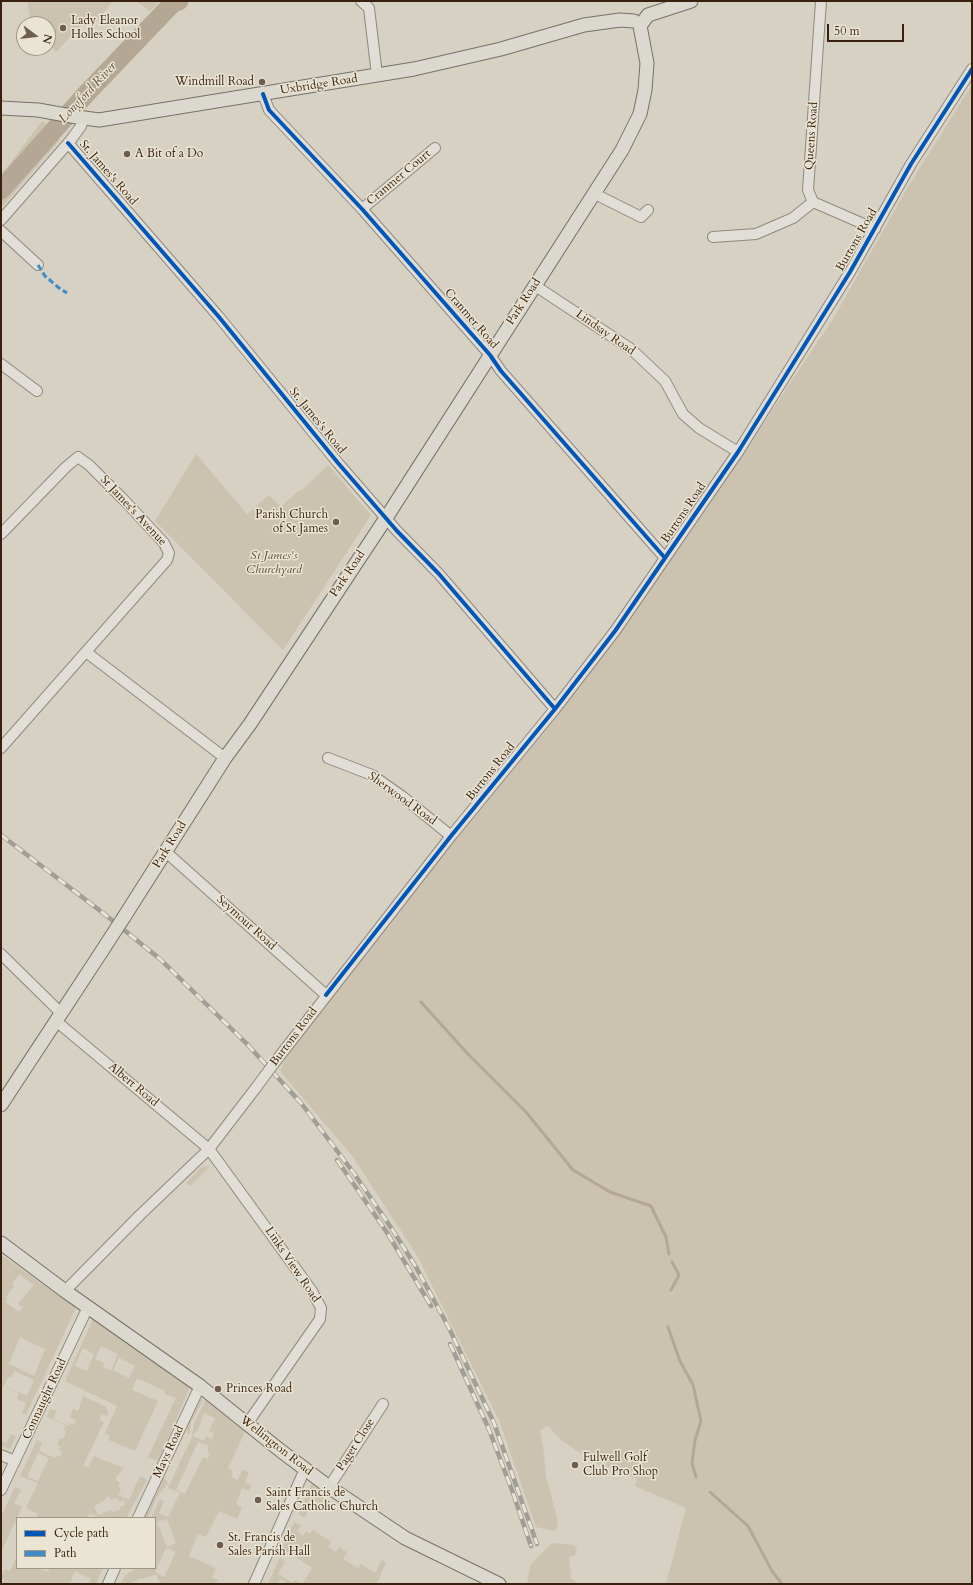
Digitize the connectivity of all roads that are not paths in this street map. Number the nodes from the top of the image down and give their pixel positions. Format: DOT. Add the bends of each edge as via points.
graph roads {
  1 [pos="361,1"];
  2 [pos="691,1"];
  3 [pos="821,1"];
  4 [pos="639,23"];
  5 [pos="972,69"];
  6 [pos="377,76"];
  7 [pos="263,94"];
  8 [pos="1,108"];
  9 [pos="80,118"];
  10 [pos="68,143"];
  11 [pos="435,148"];
  12 [pos="595,194"];
  13 [pos="813,202"];
  14 [pos="362,209"];
  15 [pos="648,210"];
  16 [pos="1,220"];
  17 [pos="875,229"];
  18 [pos="1,231"];
  19 [pos="713,237"];
  20 [pos="38,265"];
  21 [pos="534,286"];
  22 [pos="490,355"];
  23 [pos="1,364"];
  24 [pos="37,391"];
  25 [pos="738,452"];
  26 [pos="386,518"];
  27 [pos="1,534"];
  28 [pos="665,558"];
  29 [pos="86,652"];
  30 [pos="555,709"];
  31 [pos="1,748"];
  32 [pos="225,758"];
  33 [pos="328,758"];
  34 [pos="451,836"];
  35 [pos="166,852"];
  36 [pos="1,954"];
  37 [pos="326,995"];
  38 [pos="58,1017"];
  39 [pos="1,1105"];
  40 [pos="209,1149"];
  41 [pos="1,1243"];
  42 [pos="65,1291"];
  43 [pos="88,1307"];
  44 [pos="200,1386"];
  45 [pos="383,1404"];
  46 [pos="247,1424"];
  47 [pos="1,1455"];
  48 [pos="15,1461"];
  49 [pos="305,1469"];
  50 [pos="329,1486"];
  51 [pos="1,1490"];
  52 [pos="138,1517"];
  53 [pos="115,1569"];
  54 [pos="485,1581"];
  55 [pos="108,1584"];
  56 [pos="254,1584"];
  57 [pos="499,1584"];
  1 -- 6 [label="street" via="369,8"];
  2 -- 4 [label="main road" via="648,15"];
  3 -- 13 [label="street, Queens Road" via="808,190"];
  4 -- 6 [label="main road, Uxbridge Road" via="620,20 584,26 501,49 414,70"];
  4 -- 12 [label="main road, Park Road" via="647,63 640,114"];
  5 -- 17 [label="street, Burtons Road" via="911,164"];
  6 -- 7 [label="main road, Uxbridge Road"];
  7 -- 9 [label="main road, Uxbridge Road" via="106,119"];
  7 -- 14 [label="street, Cranmer Road" via="269,110"];
  8 -- 9 [label="main road, Uxbridge Road" via="51,112"];
  9 -- 10 [label="street" via="81,126"];
  10 -- 16 [label="street"];
  10 -- 26 [label="street, St. James's Road" via="220,317"];
  11 -- 14 [label="street, Cranmer Court"];
  12 -- 15 [label="street" via="641,217"];
  12 -- 21 [label="main road, Park Road"];
  13 -- 17 [label="street"];
  13 -- 19 [label="street" via="793,218 756,234"];
  14 -- 22 [label="street, Cranmer Road"];
  17 -- 25 [label="street, Burtons Road"];
  18 -- 20 [label="street"];
  21 -- 22 [label="main road, Park Road"];
  21 -- 25 [label="street, Lindsay Road" via="631,349 665,381 684,414 699,428"];
  22 -- 26 [label="main road, Park Road"];
  22 -- 28 [label="street, Cranmer Road" via="501,371"];
  23 -- 24 [label="street"];
  25 -- 28 [label="street, Burtons Road"];
  26 -- 30 [label="street, St. James's Road" via="439,574"];
  26 -- 32 [label="main road, Park Road"];
  27 -- 29 [label="street, St James's Avenue" via="78,457 119,495 164,543 169,553 167,560"];
  28 -- 30 [label="street, Burtons Road"];
  29 -- 31 [label="street, St James's Avenue"];
  29 -- 32 [label="street"];
  30 -- 34 [label="street, Burtons Road"];
  32 -- 35 [label="main road, Park Road"];
  33 -- 34 [label="street, Sherwood Road" via="372,775"];
  34 -- 37 [label="street, Burtons Road"];
  35 -- 37 [label="street, Seymour Road"];
  35 -- 38 [label="main road, Park Road, bridge"];
  36 -- 38 [label="street, Albert Road"];
  37 -- 40 [label="street, Burtons Road, bridge"];
  38 -- 39 [label="main road, Park Road"];
  38 -- 40 [label="street, Albert Road"];
  40 -- 42 [label="street, Burtons Road"];
  40 -- 46 [label="street, Links View Road" via="312,1291 320,1308 320,1319"];
  41 -- 42 [label="main road, Wellington Road"];
  42 -- 43 [label="main road, Wellington Road"];
  43 -- 44 [label="main road, Wellington Road"];
  43 -- 48 [label="street, Connaught Road"];
  44 -- 46 [label="main road, Wellington Road"];
  44 -- 52 [label="street, Mays Road"];
  45 -- 50 [label="street, Paget Close"];
  46 -- 49 [label="main road, Wellington Road"];
  47 -- 48 [label="street"];
  48 -- 51 [label="street, Connaught Road"];
  49 -- 50 [label="main road, Wellington Road"];
  49 -- 56 [label="street"];
  50 -- 54 [label="main road, Wellington Road" via="405,1538"];
  53 -- 55 [label="street"];
  54 -- 57 [label="main road, Wellington Road"];
}
